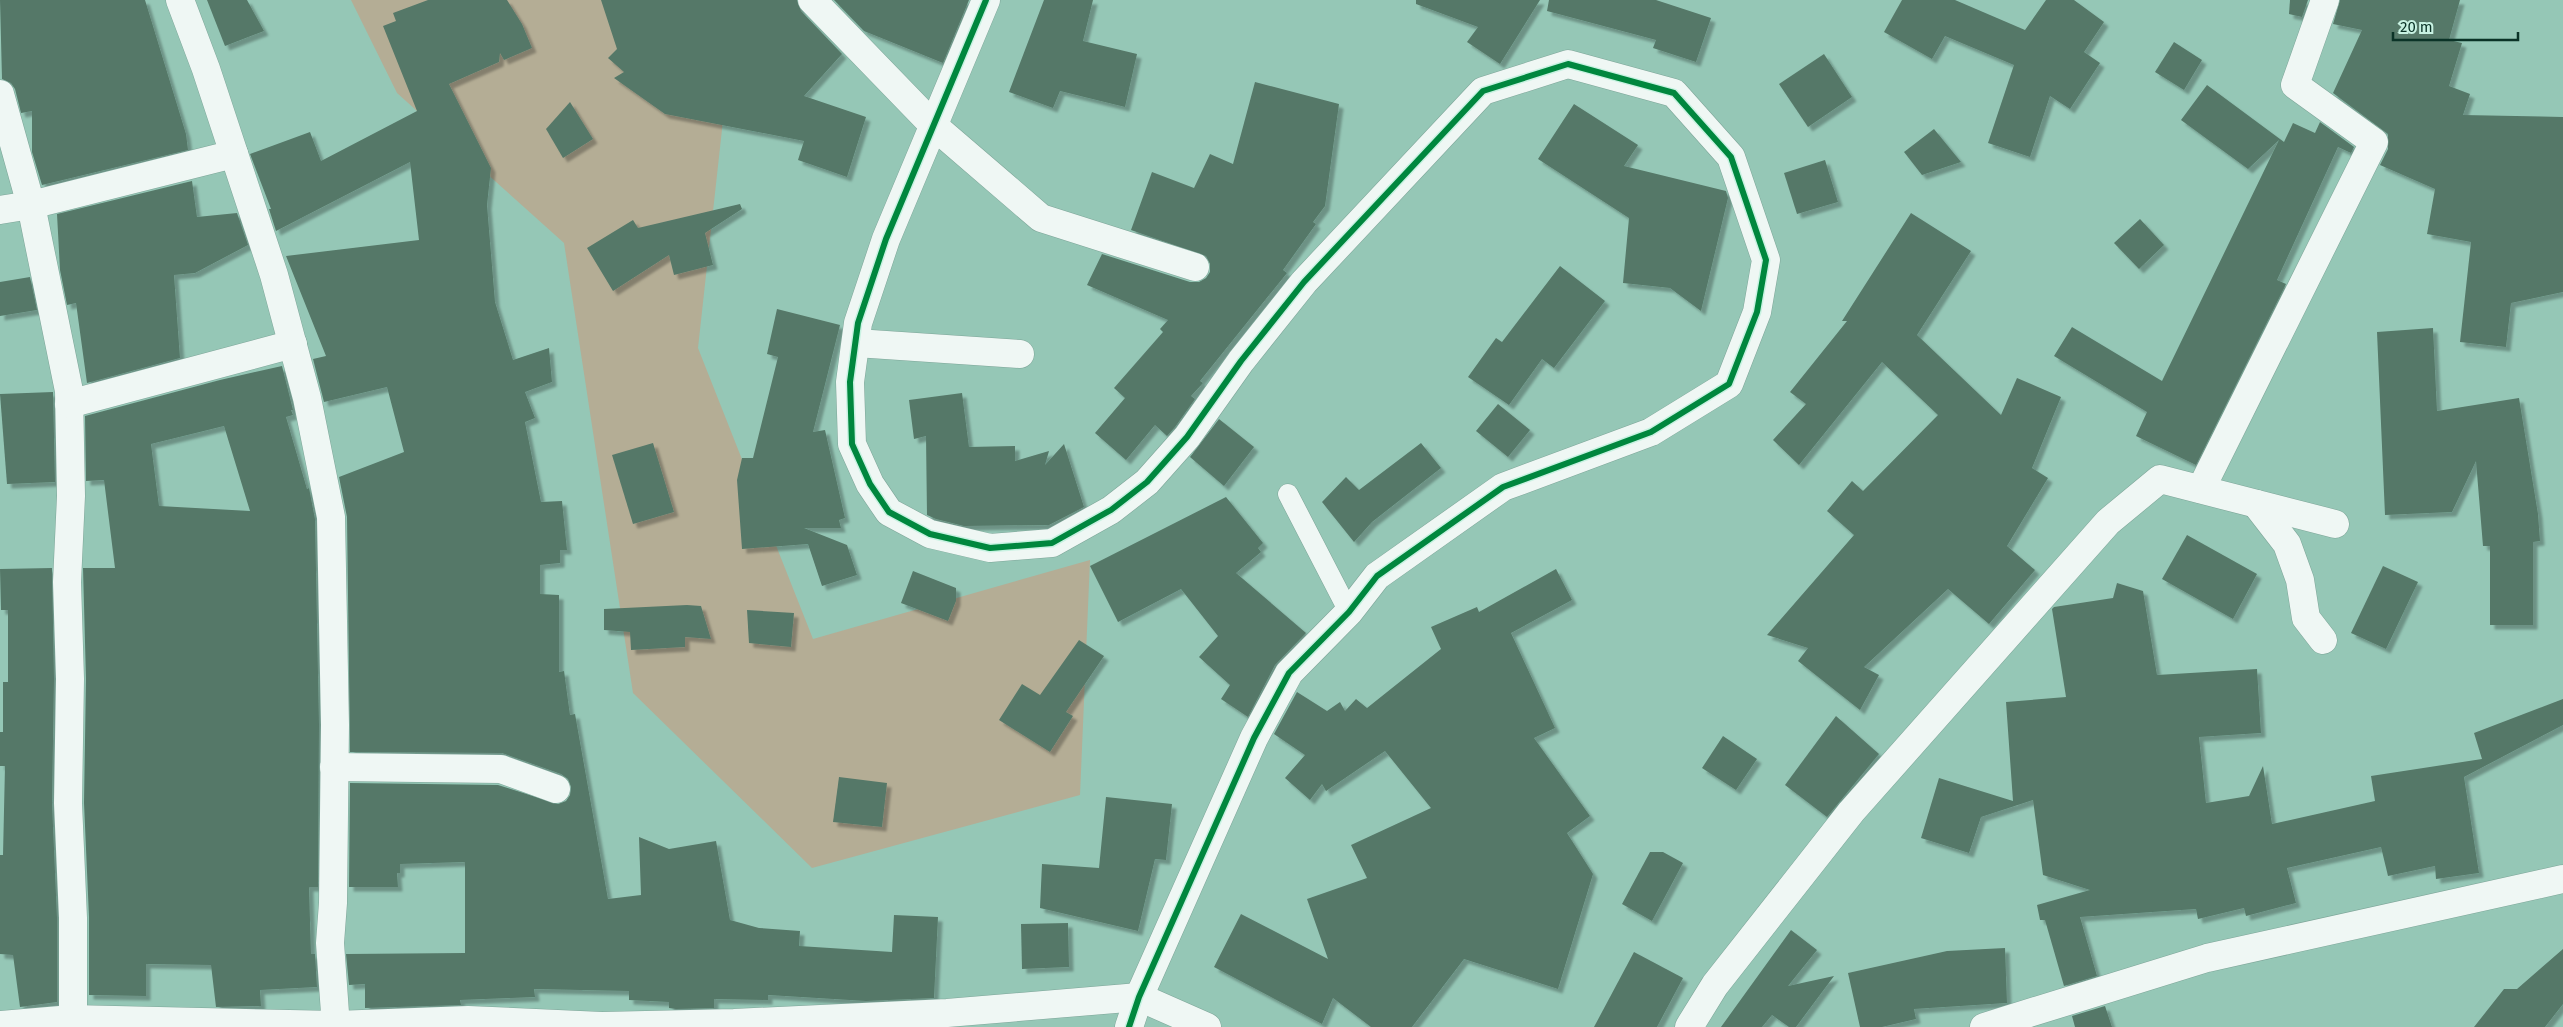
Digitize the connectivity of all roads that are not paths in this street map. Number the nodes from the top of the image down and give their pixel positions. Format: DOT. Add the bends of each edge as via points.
graph roads {
  1 [pos="180,0"];
  2 [pos="812,0"];
  3 [pos="986,0"];
  4 [pos="2325,0"];
  5 [pos="0,94"];
  6 [pos="934,126"];
  7 [pos="234,154"];
  8 [pos="31,205"];
  9 [pos="0,210"];
  10 [pos="1195,267"];
  11 [pos="856,343"];
  12 [pos="293,344"];
  13 [pos="1020,354"];
  14 [pos="69,404"];
  15 [pos="2201,489"];
  16 [pos="1288,494"];
  17 [pos="2256,504"];
  18 [pos="2335,524"];
  19 [pos="1349,612"];
  20 [pos="2323,640"];
  21 [pos="334,767"];
  22 [pos="556,789"];
  23 [pos="2563,879"];
  24 [pos="1139,997"];
  25 [pos="72,1023"];
  26 [pos="0,1025"];
  27 [pos="336,1026"];
  28 [pos="602,1027"];
  29 [pos="1129,1027"];
  30 [pos="1207,1027"];
  31 [pos="1689,1027"];
  32 [pos="1984,1027"];
  1 -- 7 [label="street"];
  2 -- 6 [label="street"];
  3 -- 6 [label="street"];
  4 -- 15 [label="street" via="2295,85 2374,142"];
  5 -- 8 [label="street"];
  6 -- 10 [label="street" via="1041,218"];
  6 -- 11 [label="street" via="886,239 858,323"];
  7 -- 8 [label="street"];
  7 -- 12 [label="street"];
  8 -- 9 [label="street"];
  8 -- 14 [label="street"];
  11 -- 13 [label="street"];
  11 -- 19 [label="street" via="850,382 852,444 870,484 889,512 930,534 990,548 1052,543 1111,510 1146,482 1187,437 1241,360 1304,282 1483,91 1568,64 1674,93 1731,157 1766,260 1757,312 1730,384 1650,432 1503,487 1377,576"];
  12 -- 14 [label="street"];
  12 -- 21 [label="street" via="332,518"];
  14 -- 25 [label="street" via="68,803 73,918"];
  15 -- 17 [label="street"];
  15 -- 31 [label="street" via="2160,479 2108,522 1852,812 1715,985"];
  16 -- 19 [label="lane"];
  17 -- 18 [label="street"];
  17 -- 20 [label="street" via="2286,544 2300,580 2306,618"];
  19 -- 24 [label="street" via="1289,673 1254,738"];
  21 -- 22 [label="street" via="501,769"];
  21 -- 27 [label="street" via="330,943"];
  23 -- 32 [label="street" via="2207,958"];
  24 -- 28 [label="street" via="946,1013"];
  24 -- 29 [label="street"];
  24 -- 30 [label="street"];
  25 -- 26 [label="street"];
  25 -- 27 [label="street"];
  27 -- 28 [label="street" via="468,1020"];
}
